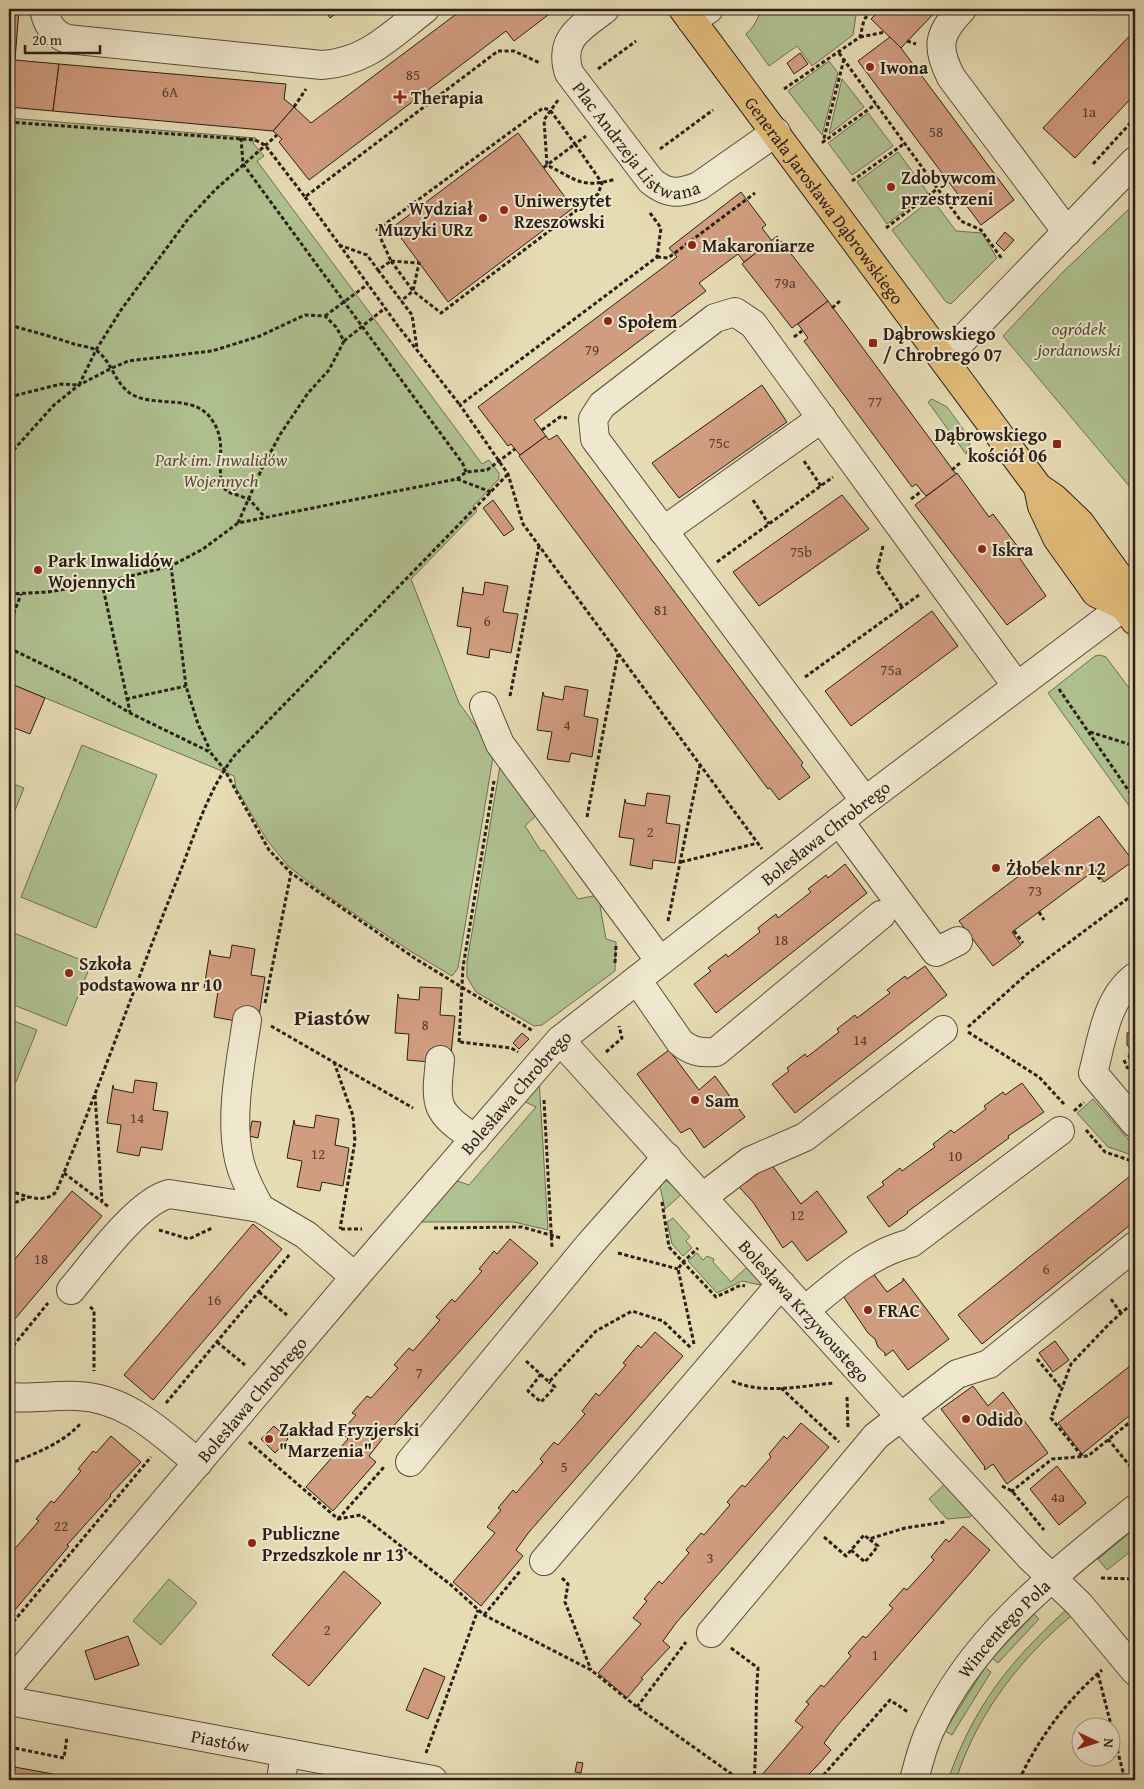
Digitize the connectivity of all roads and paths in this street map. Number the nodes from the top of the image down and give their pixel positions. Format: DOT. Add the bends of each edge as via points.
graph roads {
  1 [pos="44,9"];
  2 [pos="426,9"];
  3 [pos="605,9"];
  4 [pos="872,9"];
  5 [pos="962,9"];
  6 [pos="694,13"];
  7 [pos="885,32"];
  8 [pos="860,38"];
  9 [pos="839,53"];
  10 [pos="844,59"];
  11 [pos="545,68"];
  12 [pos="784,89"];
  13 [pos="556,101"];
  14 [pos="876,104"];
  15 [pos="550,110"];
  16 [pos="713,110"];
  17 [pos="702,118"];
  18 [pos="9,122"];
  19 [pos="776,132"];
  20 [pos="277,135"];
  21 [pos="241,138"];
  22 [pos="576,143"];
  23 [pos="905,143"];
  24 [pos="265,145"];
  25 [pos="1135,161"];
  26 [pos="242,164"];
  27 [pos="546,165"];
  28 [pos="543,168"];
  29 [pos="612,180"];
  30 [pos="852,181"];
  31 [pos="602,183"];
  32 [pos="937,189"];
  33 [pos="755,193"];
  34 [pos="305,197"];
  35 [pos="645,205"];
  36 [pos="886,228"];
  37 [pos="1067,232"];
  38 [pos="340,245"];
  39 [pos="657,257"];
  40 [pos="1002,259"];
  41 [pos="391,261"];
  42 [pos="378,270"];
  43 [pos="368,284"];
  44 [pos="413,292"];
  45 [pos="401,300"];
  46 [pos="840,301"];
  47 [pos="344,302"];
  48 [pos="385,308"];
  49 [pos="832,308"];
  50 [pos="325,316"];
  51 [pos="9,325"];
  52 [pos="362,325"];
  53 [pos="344,341"];
  54 [pos="96,350"];
  55 [pos="417,350"];
  56 [pos="944,359"];
  57 [pos="112,368"];
  58 [pos="79,385"];
  59 [pos="9,397"];
  60 [pos="460,405"];
  61 [pos="822,418"];
  62 [pos="515,449"];
  63 [pos="9,455"];
  64 [pos="500,460"];
  65 [pos="854,462"];
  66 [pos="961,462"];
  67 [pos="952,470"];
  68 [pos="466,472"];
  69 [pos="508,474"];
  70 [pos="457,479"];
  71 [pos="491,492"];
  72 [pos="249,499"];
  73 [pos="264,516"];
  74 [pos="238,523"];
  75 [pos="663,531"];
  76 [pos="539,546"];
  77 [pos="171,566"];
  78 [pos="697,577"];
  79 [pos="940,580"];
  80 [pos="102,583"];
  81 [pos="9,594"];
  82 [pos="21,594"];
  83 [pos="1130,613"];
  84 [pos="9,626"];
  85 [pos="9,648"];
  86 [pos="618,653"];
  87 [pos="1043,665"];
  88 [pos="1016,685"];
  89 [pos="186,686"];
  90 [pos="783,693"];
  91 [pos="509,697"];
  92 [pos="126,699"];
  93 [pos="484,706"];
  94 [pos="130,713"];
  95 [pos="1089,732"];
  96 [pos="500,744"];
  97 [pos="1135,746"];
  98 [pos="210,752"];
  99 [pos="700,765"];
  100 [pos="224,768"];
  101 [pos="1135,800"];
  102 [pos="865,801"];
  103 [pos="839,821"];
  104 [pos="758,843"];
  105 [pos="581,852"];
  106 [pos="680,862"];
  107 [pos="777,870"];
  108 [pos="1094,871"];
  109 [pos="1102,882"];
  110 [pos="1135,893"];
  111 [pos="1039,912"];
  112 [pos="881,915"];
  113 [pos="1044,920"];
  114 [pos="1014,931"];
  115 [pos="958,941"];
  116 [pos="1023,944"];
  117 [pos="660,962"];
  118 [pos="1135,978"];
  119 [pos="637,980"];
  120 [pos="462,988"];
  121 [pos="247,1020"];
  122 [pos="954,1030"];
  123 [pos="550,1037"];
  124 [pos="453,1051"];
  125 [pos="1123,1057"];
  126 [pos="532,1060"];
  127 [pos="333,1062"];
  128 [pos="1128,1069"];
  129 [pos="1103,1085"];
  130 [pos="416,1110"];
  131 [pos="1073,1122"];
  132 [pos="1135,1123"];
  133 [pos="475,1138"];
  134 [pos="661,1162"];
  135 [pos="1135,1162"];
  136 [pos="64,1173"];
  137 [pos="9,1191"];
  138 [pos="30,1197"];
  139 [pos="703,1197"];
  140 [pos="102,1202"];
  141 [pos="9,1205"];
  142 [pos="260,1208"];
  143 [pos="397,1228"];
  144 [pos="340,1230"];
  145 [pos="551,1235"];
  146 [pos="588,1245"];
  147 [pos="1135,1246"];
  148 [pos="698,1248"];
  149 [pos="553,1254"];
  150 [pos="683,1262"];
  151 [pos="678,1269"];
  152 [pos="349,1271"];
  153 [pos="781,1284"];
  154 [pos="749,1286"];
  155 [pos="71,1290"];
  156 [pos="259,1292"];
  157 [pos="1135,1301"];
  158 [pos="805,1310"];
  159 [pos="632,1311"];
  160 [pos="288,1316"];
  161 [pos="1020,1340"];
  162 [pos="217,1342"];
  163 [pos="507,1344"];
  164 [pos="9,1351"];
  165 [pos="695,1352"];
  166 [pos="246,1366"];
  167 [pos="541,1374"];
  168 [pos="549,1382"];
  169 [pos="837,1382"];
  170 [pos="1062,1389"];
  171 [pos="847,1391"];
  172 [pos="9,1397"];
  173 [pos="98,1398"];
  174 [pos="901,1417"];
  175 [pos="1135,1418"];
  176 [pos="230,1426"];
  177 [pos="848,1431"];
  178 [pos="1108,1440"];
  179 [pos="842,1444"];
  180 [pos="1082,1456"];
  181 [pos="410,1462"];
  182 [pos="198,1463"];
  183 [pos="9,1464"];
  184 [pos="1134,1471"];
  185 [pos="1135,1509"];
  186 [pos="993,1516"];
  187 [pos="804,1520"];
  188 [pos="946,1522"];
  189 [pos="869,1539"];
  190 [pos="851,1550"];
  191 [pos="544,1561"];
  192 [pos="1052,1578"];
  193 [pos="1101,1578"];
  194 [pos="1135,1579"];
  195 [pos="478,1610"];
  196 [pos="484,1615"];
  197 [pos="711,1633"];
  198 [pos="1105,1667"];
  199 [pos="1134,1668"];
  200 [pos="591,1670"];
  201 [pos="1098,1673"];
  202 [pos="9,1685"];
  203 [pos="9,1701"];
  204 [pos="637,1707"];
  205 [pos="908,1712"];
  206 [pos="68,1734"];
  207 [pos="9,1748"];
  208 [pos="285,1753"];
  209 [pos="372,1775"];
  210 [pos="425,1779"];
  211 [pos="281,1780"];
  212 [pos="740,1780"];
  213 [pos="754,1780"];
  214 [pos="819,1780"];
  215 [pos="914,1780"];
  216 [pos="1019,1780"];
  217 [pos="1125,1780"];
  1 -- 2 [label="street" via="51,29 67,39 322,65 340,64 363,56"];
  3 -- 19 [label="street, Plac Andrzeja Listwana" via="572,36 566,47 565,61 569,73 660,189 672,193 685,192 699,186"];
  4 -- 8 [label="path" via="864,20"];
  5 -- 37 [label="street" via="946,25 941,38 944,64"];
  6 -- 19 [label="main road, Generała Jarosława Dąbrowskiego"];
  7 -- 8 [label="path"];
  8 -- 9 [label="path"];
  9 -- 10 [label="path"];
  9 -- 12 [label="path"];
  10 -- 14 [label="path"];
  10 -- 14 [label="path" via="823,142"];
  11 -- 34 [label="path" via="540,62 514,51 498,51"];
  13 -- 15 [label="path"];
  14 -- 23 [label="path"];
  15 -- 22 [label="path"];
  15 -- 27 [label="path" via="544,120"];
  15 -- 41 [label="path" via="543,108 377,230"];
  16 -- 17 [label="path"];
  18 -- 21 [label="path"];
  19 -- 56 [label="main road, Generała Jarosława Dąbrowskiego"];
  20 -- 24 [label="path"];
  21 -- 24 [label="path"];
  21 -- 26 [label="path"];
  22 -- 27 [label="path"];
  22 -- 31 [label="path"];
  23 -- 30 [label="path"];
  23 -- 32 [label="path"];
  24 -- 26 [label="path"];
  24 -- 34 [label="path"];
  25 -- 37 [label="street"];
  26 -- 47 [label="path"];
  26 -- 54 [label="path" via="188,219 121,310"];
  27 -- 28 [label="path"];
  27 -- 31 [label="path" via="582,183"];
  29 -- 31 [label="path"];
  31 -- 44 [label="path" via="598,194 576,213 441,313"];
  32 -- 36 [label="path"];
  32 -- 40 [label="path" via="961,221 982,230"];
  33 -- 39 [label="path" via="668,258"];
  34 -- 38 [label="path"];
  35 -- 39 [label="path" via="661,228"];
  37 -- 56 [label="street"];
  38 -- 42 [label="path" via="367,255"];
  38 -- 43 [label="path"];
  39 -- 60 [label="path"];
  41 -- 42 [label="path"];
  41 -- 44 [label="path"];
  41 -- 44 [label="path" via="419,263"];
  42 -- 45 [label="path"];
  43 -- 47 [label="path"];
  43 -- 48 [label="path"];
  44 -- 45 [label="path"];
  45 -- 55 [label="path" via="412,315"];
  46 -- 49 [label="path"];
  47 -- 50 [label="path"];
  47 -- 52 [label="path"];
  48 -- 52 [label="path"];
  48 -- 55 [label="path"];
  50 -- 53 [label="path" via="336,326"];
  50 -- 57 [label="path" via="305,315 260,336 212,351 128,361"];
  51 -- 54 [label="path"];
  52 -- 53 [label="path"];
  52 -- 68 [label="path"];
  53 -- 72 [label="path" via="329,370 308,393 281,434"];
  54 -- 57 [label="path"];
  54 -- 58 [label="path"];
  55 -- 60 [label="path"];
  56 -- 83 [label="main road, Generała Jarosława Dąbrowskiego" via="1038,488 1042,506 1057,538 1086,580 1096,593"];
  57 -- 58 [label="path"];
  57 -- 72 [label="path" via="118,382 134,396 183,403 206,412 221,440 222,486 228,492"];
  58 -- 59 [label="path" via="61,384"];
  58 -- 63 [label="path" via="54,405"];
  60 -- 64 [label="path"];
  61 -- 65 [label="street"];
  61 -- 75 [label="street"];
  61 -- 75 [label="street" via="754,324 735,312 715,318 602,405 593,419 596,439"];
  62 -- 64 [label="path"];
  64 -- 68 [label="path" via="486,470"];
  64 -- 69 [label="path"];
  65 -- 78 [label="path"];
  65 -- 79 [label="street"];
  66 -- 67 [label="path"];
  68 -- 70 [label="path"];
  69 -- 71 [label="path"];
  69 -- 76 [label="path" via="523,524"];
  70 -- 71 [label="path"];
  70 -- 73 [label="path"];
  71 -- 100 [label="path"];
  72 -- 73 [label="path"];
  72 -- 74 [label="path"];
  73 -- 74 [label="path"];
  74 -- 77 [label="path" via="203,549"];
  75 -- 78 [label="street"];
  76 -- 86 [label="path"];
  76 -- 91 [label="path"];
  77 -- 80 [label="path"];
  77 -- 89 [label="path"];
  78 -- 90 [label="street"];
  79 -- 88 [label="street"];
  79 -- 90 [label="path"];
  80 -- 82 [label="path"];
  80 -- 92 [label="path"];
  81 -- 82 [label="path"];
  82 -- 84 [label="path"];
  83 -- 87 [label="street, Bolesława Chrobrego"];
  85 -- 94 [label="path" via="77,681"];
  86 -- 99 [label="path"];
  86 -- 105 [label="path"];
  87 -- 88 [label="street, Bolesława Chrobrego"];
  87 -- 95 [label="path"];
  88 -- 102 [label="street, Bolesława Chrobrego"];
  89 -- 92 [label="path"];
  89 -- 98 [label="path"];
  90 -- 102 [label="street"];
  92 -- 94 [label="path"];
  93 -- 96 [label="street"];
  94 -- 98 [label="path"];
  95 -- 97 [label="path"];
  95 -- 101 [label="path"];
  96 -- 105 [label="street"];
  96 -- 120 [label="path"];
  98 -- 100 [label="path"];
  99 -- 104 [label="path"];
  99 -- 106 [label="path"];
  100 -- 120 [label="path" via="269,850 281,864 363,925"];
  100 -- 136 [label="path" via="150,947"];
  102 -- 103 [label="street, Bolesława Chrobrego"];
  103 -- 107 [label="street, Bolesława Chrobrego"];
  103 -- 115 [label="street" via="936,952"];
  104 -- 106 [label="path"];
  104 -- 107 [label="path"];
  105 -- 117 [label="street"];
  106 -- 117 [label="path"];
  107 -- 117 [label="street, Bolesława Chrobrego"];
  108 -- 109 [label="path"];
  110 -- 122 [label="path"];
  111 -- 113 [label="path"];
  112 -- 119 [label="street" via="716,1052 700,1053 684,1045"];
  114 -- 116 [label="path"];
  117 -- 119 [label="street, Bolesława Chrobrego"];
  118 -- 129 [label="street" via="1120,992 1111,1008 1093,1073"];
  119 -- 123 [label="street, Bolesława Chrobrego"];
  120 -- 123 [label="path"];
  120 -- 124 [label="path"];
  121 -- 127 [label="path" via="262,1020"];
  121 -- 142 [label="street" via="238,1081 236,1140 242,1170"];
  122 -- 131 [label="path" via="1038,1077"];
  122 -- 139 [label="street" via="805,1137 750,1161"];
  123 -- 126 [label="street, Bolesława Chrobrego"];
  123 -- 134 [label="street, Bolesława Krzywoustego"];
  124 -- 126 [label="path" via="511,1048"];
  124 -- 133 [label="street" via="437,1090 442,1113"];
  125 -- 128 [label="path"];
  126 -- 133 [label="street, Bolesława Chrobrego"];
  126 -- 145 [label="path" via="543,1079"];
  127 -- 130 [label="path"];
  127 -- 144 [label="path" via="353,1116 355,1141"];
  129 -- 131 [label="path"];
  129 -- 132 [label="street"];
  131 -- 135 [label="path" via="1105,1152"];
  131 -- 158 [label="street" via="911,1243 892,1248 859,1266"];
  133 -- 143 [label="street, Bolesława Chrobrego"];
  134 -- 139 [label="street, Bolesława Krzywoustego"];
  134 -- 146 [label="street"];
  134 -- 150 [label="path" via="669,1246"];
  136 -- 138 [label="path" via="50,1198"];
  136 -- 140 [label="path"];
  137 -- 138 [label="path"];
  138 -- 141 [label="path"];
  139 -- 153 [label="street, Bolesława Krzywoustego"];
  142 -- 152 [label="street" via="306,1235"];
  142 -- 155 [label="street" via="169,1194 158,1197 129,1222"];
  143 -- 144 [label="path"];
  143 -- 145 [label="path" via="522,1227"];
  143 -- 152 [label="street, Bolesława Chrobrego"];
  144 -- 152 [label="path"];
  145 -- 146 [label="path"];
  145 -- 149 [label="path"];
  146 -- 151 [label="path"];
  146 -- 163 [label="street"];
  147 -- 161 [label="street"];
  148 -- 150 [label="path"];
  150 -- 151 [label="path"];
  150 -- 154 [label="path" via="716,1297 741,1284"];
  151 -- 165 [label="path"];
  152 -- 176 [label="street, Bolesława Chrobrego"];
  153 -- 158 [label="street, Bolesława Krzywoustego"];
  153 -- 191 [label="street"];
  155 -- 164 [label="path" via="64,1284"];
  155 -- 173 [label="path" via="94,1310"];
  156 -- 160 [label="path"];
  157 -- 170 [label="path" via="1071,1364"];
  158 -- 174 [label="street, Bolesława Krzywoustego"];
  159 -- 168 [label="path" via="596,1331"];
  161 -- 170 [label="path"];
  161 -- 174 [label="street" via="989,1364 957,1374"];
  162 -- 166 [label="path"];
  163 -- 167 [label="path"];
  163 -- 181 [label="street"];
  167 -- 168 [label="path"];
  167 -- 168 [label="path" via="528,1391 541,1402 555,1387"];
  169 -- 179 [label="path" via="780,1388"];
  170 -- 180 [label="path" via="1051,1418"];
  171 -- 177 [label="path"];
  172 -- 173 [label="street"];
  173 -- 182 [label="street" via="135,1413"];
  173 -- 183 [label="path" via="74,1431 43,1451"];
  174 -- 186 [label="street, Bolesława Krzywoustego"];
  174 -- 187 [label="street" via="876,1436"];
  175 -- 178 [label="path"];
  176 -- 182 [label="street, Bolesława Chrobrego"];
  176 -- 195 [label="path" via="338,1519 361,1515"];
  178 -- 180 [label="path" via="1088,1456"];
  178 -- 184 [label="path"];
  180 -- 186 [label="path" via="1052,1458 1012,1491"];
  182 -- 202 [label="street, Bolesława Chrobrego"];
  185 -- 192 [label="street, Wincentego Pola"];
  186 -- 192 [label="street, Bolesława Krzywoustego"];
  187 -- 190 [label="path" via="846,1556"];
  187 -- 197 [label="street"];
  188 -- 189 [label="path" via="905,1528"];
  189 -- 190 [label="path" via="864,1534"];
  189 -- 190 [label="path" via="878,1546 865,1562"];
  191 -- 196 [label="path" via="525,1565"];
  191 -- 200 [label="path" via="568,1584 565,1602"];
  192 -- 199 [label="street, Bolesława Krzywoustego"];
  192 -- 215 [label="street, Wincentego Pola" via="984,1645 952,1689 932,1726"];
  193 -- 194 [label="path"];
  195 -- 196 [label="path"];
  195 -- 210 [label="path"];
  196 -- 200 [label="path"];
  197 -- 204 [label="path" via="699,1625"];
  197 -- 213 [label="path" via="758,1668"];
  198 -- 201 [label="path"];
  200 -- 204 [label="path"];
  201 -- 216 [label="path" via="1058,1715 1032,1751"];
  201 -- 217 [label="path"];
  203 -- 208 [label="street, Piastów"];
  204 -- 212 [label="path"];
  205 -- 214 [label="path" via="890,1700"];
  206 -- 207 [label="path" via="64,1758"];
  208 -- 209 [label="street, Piastów"];
  208 -- 211 [label="street"];
  209 -- 210 [label="street, Piastów"];
}
